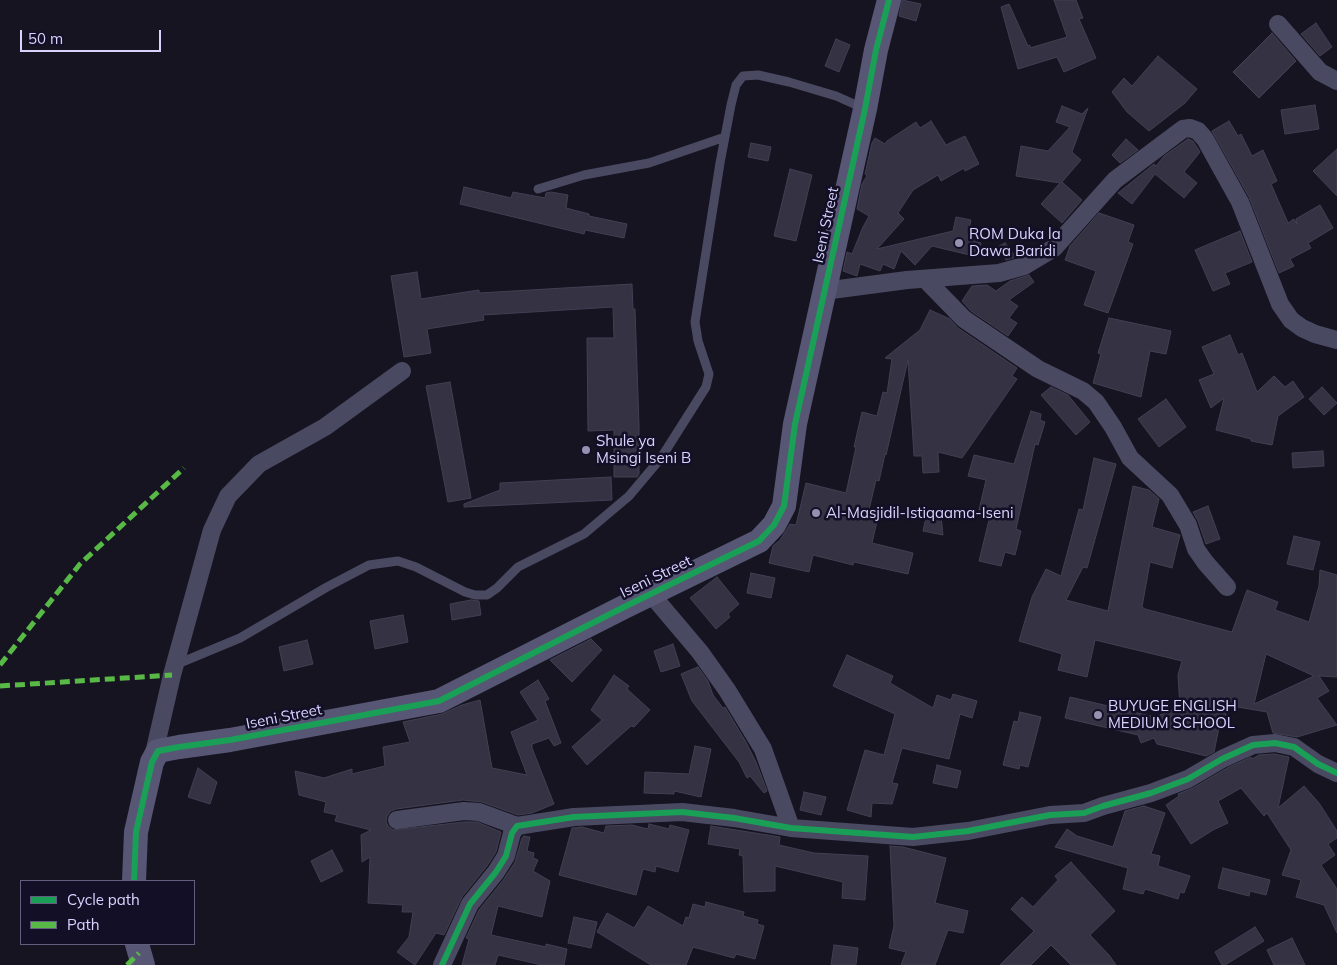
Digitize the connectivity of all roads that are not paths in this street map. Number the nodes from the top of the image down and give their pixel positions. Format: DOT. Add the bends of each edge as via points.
graph roads {
  1 [pos="889,0"];
  2 [pos="1278,24"];
  3 [pos="1337,81"];
  4 [pos="865,109"];
  5 [pos="725,137"];
  6 [pos="538,189"];
  7 [pos="925,279"];
  8 [pos="824,291"];
  9 [pos="1337,340"];
  10 [pos="402,371"];
  11 [pos="1227,587"];
  12 [pos="651,594"];
  13 [pos="174,665"];
  14 [pos="152,762"];
  15 [pos="1337,773"];
  16 [pos="397,820"];
  17 [pos="517,826"];
  18 [pos="791,828"];
  19 [pos="134,880"];
  20 [pos="137,945"];
  21 [pos="143,965"];
  22 [pos="442,965"];
  1 -- 4 [label="street, Iseni Street"];
  2 -- 3 [label="street" via="1320,72"];
  4 -- 5 [label="lane" via="836,96 789,82 758,75 743,76 736,85"];
  4 -- 8 [label="street, Iseni Street"];
  5 -- 6 [label="lane" via="648,163 584,175"];
  5 -- 13 [label="lane" via="696,322 708,374 706,387 661,458 629,496 584,534 518,567 486,595 464,592 398,561 369,565 240,638"];
  7 -- 8 [label="street"];
  7 -- 9 [label="street" via="999,273 1024,266 1054,248 1115,180 1183,129 1190,128 1205,139 1240,202 1280,304 1291,320 1315,334"];
  7 -- 11 [label="street" via="964,318 1038,369 1083,391 1096,402 1130,458 1170,495 1188,525 1196,549"];
  8 -- 12 [label="street, Iseni Street" via="795,424 784,506 774,525 759,541"];
  10 -- 13 [label="street" via="325,427 259,464 228,496 212,530"];
  12 -- 14 [label="street, Iseni Street" via="439,701 230,740 178,746 158,751"];
  12 -- 18 [label="street" via="700,652 763,749"];
  13 -- 14 [label="street"];
  14 -- 19 [label="street" via="136,832"];
  15 -- 18 [label="street" via="1294,747 1275,743 1253,745 1150,794 1084,812 913,837"];
  16 -- 17 [label="street" via="479,812"];
  17 -- 18 [label="street" via="574,817 682,812"];
  17 -- 22 [label="street" via="506,856 470,904"];
  20 -- 21 [label="street"];
}
